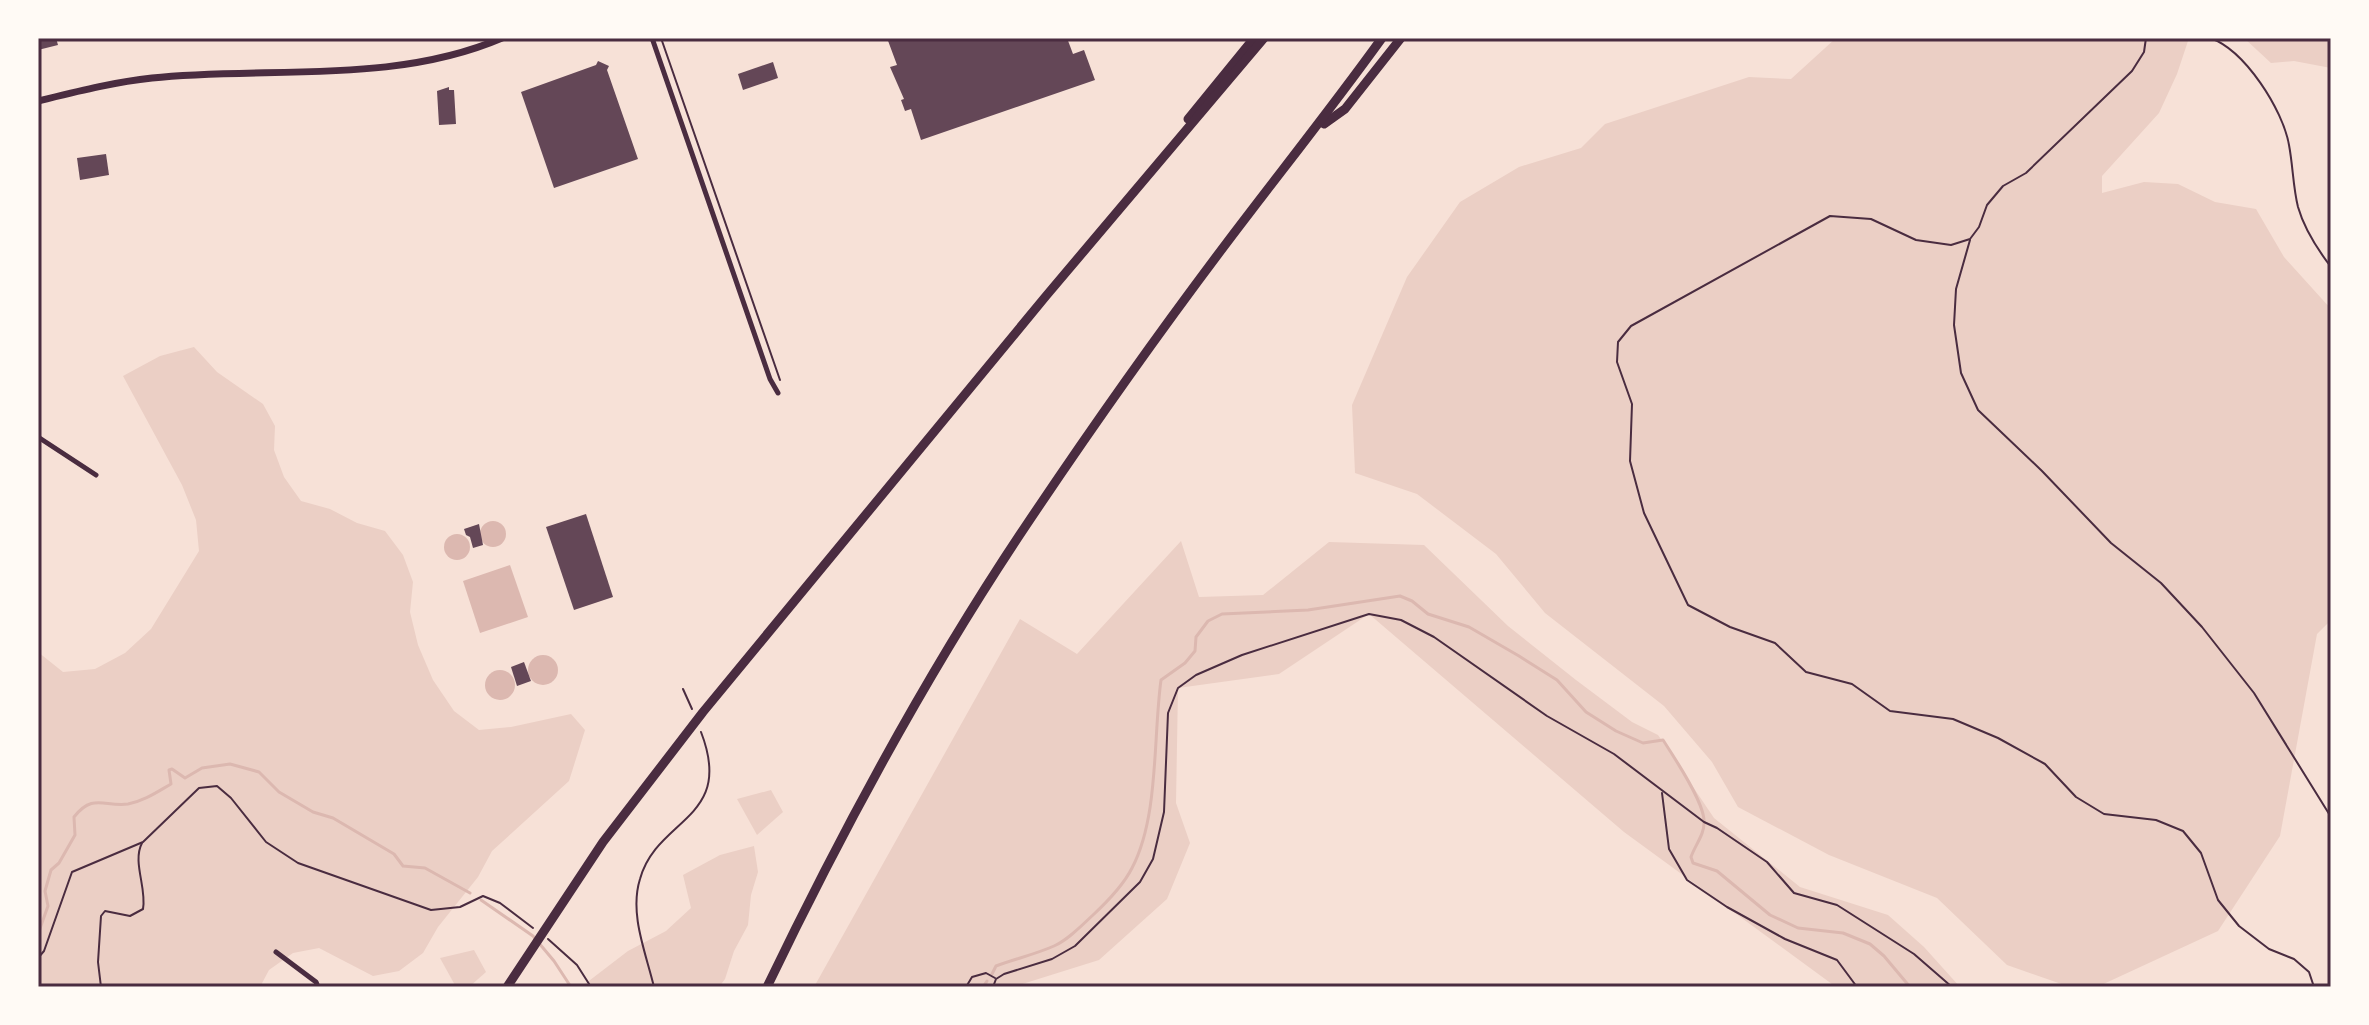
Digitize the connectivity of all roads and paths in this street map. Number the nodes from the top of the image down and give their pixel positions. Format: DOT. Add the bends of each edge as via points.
graph roads {
  1 [pos="502,38"];
  2 [pos="652,38"];
  3 [pos="661,38"];
  4 [pos="1254,38"];
  5 [pos="1264,38"];
  6 [pos="1382,38"];
  7 [pos="1401,38"];
  8 [pos="2146,38"];
  9 [pos="2210,38"];
  10 [pos="38,101"];
  11 [pos="1315,131"];
  12 [pos="1160,163"];
  13 [pos="1970,239"];
  14 [pos="2331,267"];
  15 [pos="778,393"];
  16 [pos="38,437"];
  17 [pos="96,475"];
  18 [pos="683,689"];
  19 [pos="692,711"];
  20 [pos="700,731"];
  21 [pos="1662,792"];
  22 [pos="2331,817"];
  23 [pos="143,842"];
  24 [pos="276,952"];
  25 [pos="38,958"];
  26 [pos="996,979"];
  27 [pos="101,987"];
  28 [pos="318,987"];
  29 [pos="507,987"];
  30 [pos="591,987"];
  31 [pos="654,987"];
  32 [pos="767,987"];
  33 [pos="966,987"];
  34 [pos="993,987"];
  35 [pos="1857,987"];
  36 [pos="1952,987"];
  37 [pos="2314,987"];
  1 -- 10 [label="main road" via="437,60 151,78"];
  2 -- 15 [label="street"];
  3 -- 15 [label="path" via="780,379"];
  4 -- 12 [label="highway" via="1172,140"];
  5 -- 12 [label="highway"];
  6 -- 11 [label="highway"];
  7 -- 11 [label="highway" via="1345,109"];
  8 -- 13 [label="path" via="2132,71 2026,173 2003,186"];
  9 -- 14 [label="path" via="2239,56 2276,109 2289,144 2299,210"];
  11 -- 32 [label="highway" via="1195,286 1014,543 895,741"];
  12 -- 29 [label="highway" via="639,793"];
  13 -- 22 [label="path" via="1956,289 1954,325 1961,373 1978,410 2202,627 2254,693"];
  13 -- 37 [label="path" via="1951,245 1916,240 1871,219 1830,216 1631,326 1618,342 1617,362 1632,404 1630,461 1644,513 1688,605 1775,643 1806,672 1852,684 1890,711 1953,719 1998,738 2045,764 2076,797 2104,814 2156,820 2183,831 2201,853 2218,900 2239,926 2269,949 2294,959 2309,972"];
  16 -- 17 [label="street"];
  18 -- 19 [label="path"];
  20 -- 31 [label="path" via="709,771 701,803 653,852 639,881 638,923"];
  21 -- 26 [label="path" via="1614,754 1547,716 1434,637 1401,620 1369,614 1242,655 1178,688 1168,713 1164,812 1153,859 1140,882 1075,946"];
  21 -- 35 [label="path" via="1669,849 1687,880 1785,939 1837,960"];
  21 -- 36 [label="path" via="1767,862 1794,893 1837,905 1914,954"];
  23 -- 25 [label="path" via="72,872"];
  23 -- 27 [label="path" via="138,850 143,909 130,916 105,911 101,916"];
  23 -- 30 [label="path" via="199,788 217,786 266,842 298,863 431,910 491,898 561,948"];
  24 -- 28 [label="street"];
  26 -- 33 [label="path" via="986,973 972,977"];
  26 -- 34 [label="path"];
}
